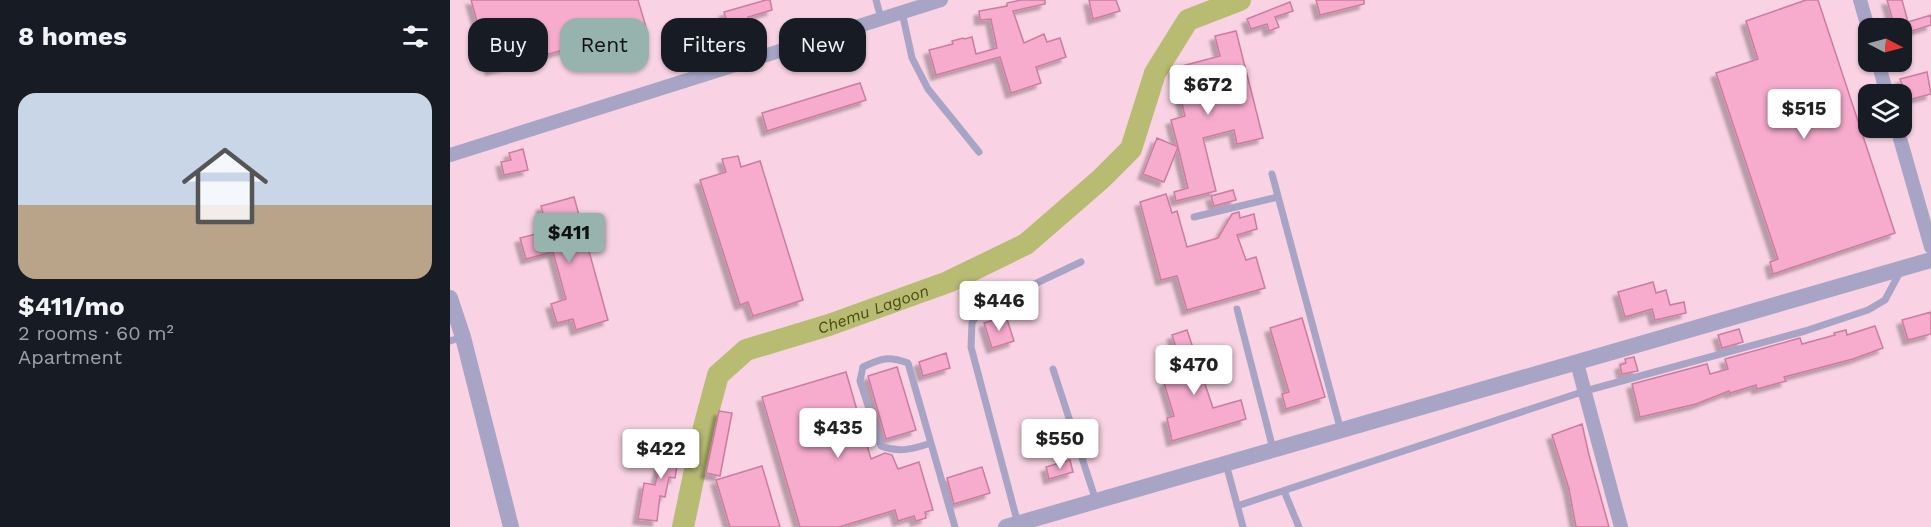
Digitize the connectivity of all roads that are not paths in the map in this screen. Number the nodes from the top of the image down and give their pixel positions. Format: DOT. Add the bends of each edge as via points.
graph roads {
  1 [pos="876,0"];
  2 [pos="941,0"];
  3 [pos="1860,0"];
  4 [pos="902,12"];
  5 [pos="881,18"];
  6 [pos="1865,18"];
  7 [pos="1900,138"];
  8 [pos="979,152"];
  9 [pos="450,155"];
  10 [pos="1272,174"];
  11 [pos="1278,197"];
  12 [pos="1194,217"];
  13 [pos="1931,247"];
  14 [pos="1931,260"];
  15 [pos="1081,262"];
  16 [pos="1903,268"];
  17 [pos="450,298"];
  18 [pos="1237,309"];
  19 [pos="457,339"];
  20 [pos="1577,363"];
  21 [pos="1053,369"];
  22 [pos="1585,391"];
  23 [pos="1341,431"];
  24 [pos="931,443"];
  25 [pos="1274,450"];
  26 [pos="1226,464"];
  27 [pos="1284,491"];
  28 [pos="1096,501"];
  29 [pos="1237,506"];
  30 [pos="1014,526"];
  31 [pos="511,527"];
  32 [pos="955,527"];
  33 [pos="1243,527"];
  34 [pos="1299,527"];
  35 [pos="1621,527"];
  1 -- 5 [label="lane"];
  2 -- 4 [label="street"];
  3 -- 6 [label="street"];
  4 -- 5 [label="street"];
  4 -- 8 [label="lane" via="912,58 928,89"];
  5 -- 9 [label="street"];
  7 -- 13 [label="street"];
  10 -- 11 [label="lane"];
  11 -- 12 [label="lane"];
  11 -- 23 [label="lane"];
  14 -- 16 [label="street"];
  15 -- 30 [label="lane" via="980,310 972,324 971,347"];
  16 -- 20 [label="street"];
  16 -- 22 [label="lane" via="1885,300 1868,310"];
  17 -- 19 [label="street"];
  18 -- 25 [label="lane"];
  19 -- 31 [label="street"];
  20 -- 22 [label="street"];
  20 -- 23 [label="street"];
  21 -- 28 [label="lane"];
  22 -- 27 [label="lane"];
  22 -- 35 [label="street"];
  23 -- 25 [label="street"];
  24 -- 24 [label="lane" via="908,363 892,357 863,367 860,381 881,446 910,450"];
  24 -- 32 [label="lane"];
  25 -- 26 [label="street"];
  26 -- 28 [label="street"];
  26 -- 29 [label="lane"];
  27 -- 29 [label="lane"];
  27 -- 34 [label="lane"];
  28 -- 30 [label="street"];
  29 -- 33 [label="lane"];
}
